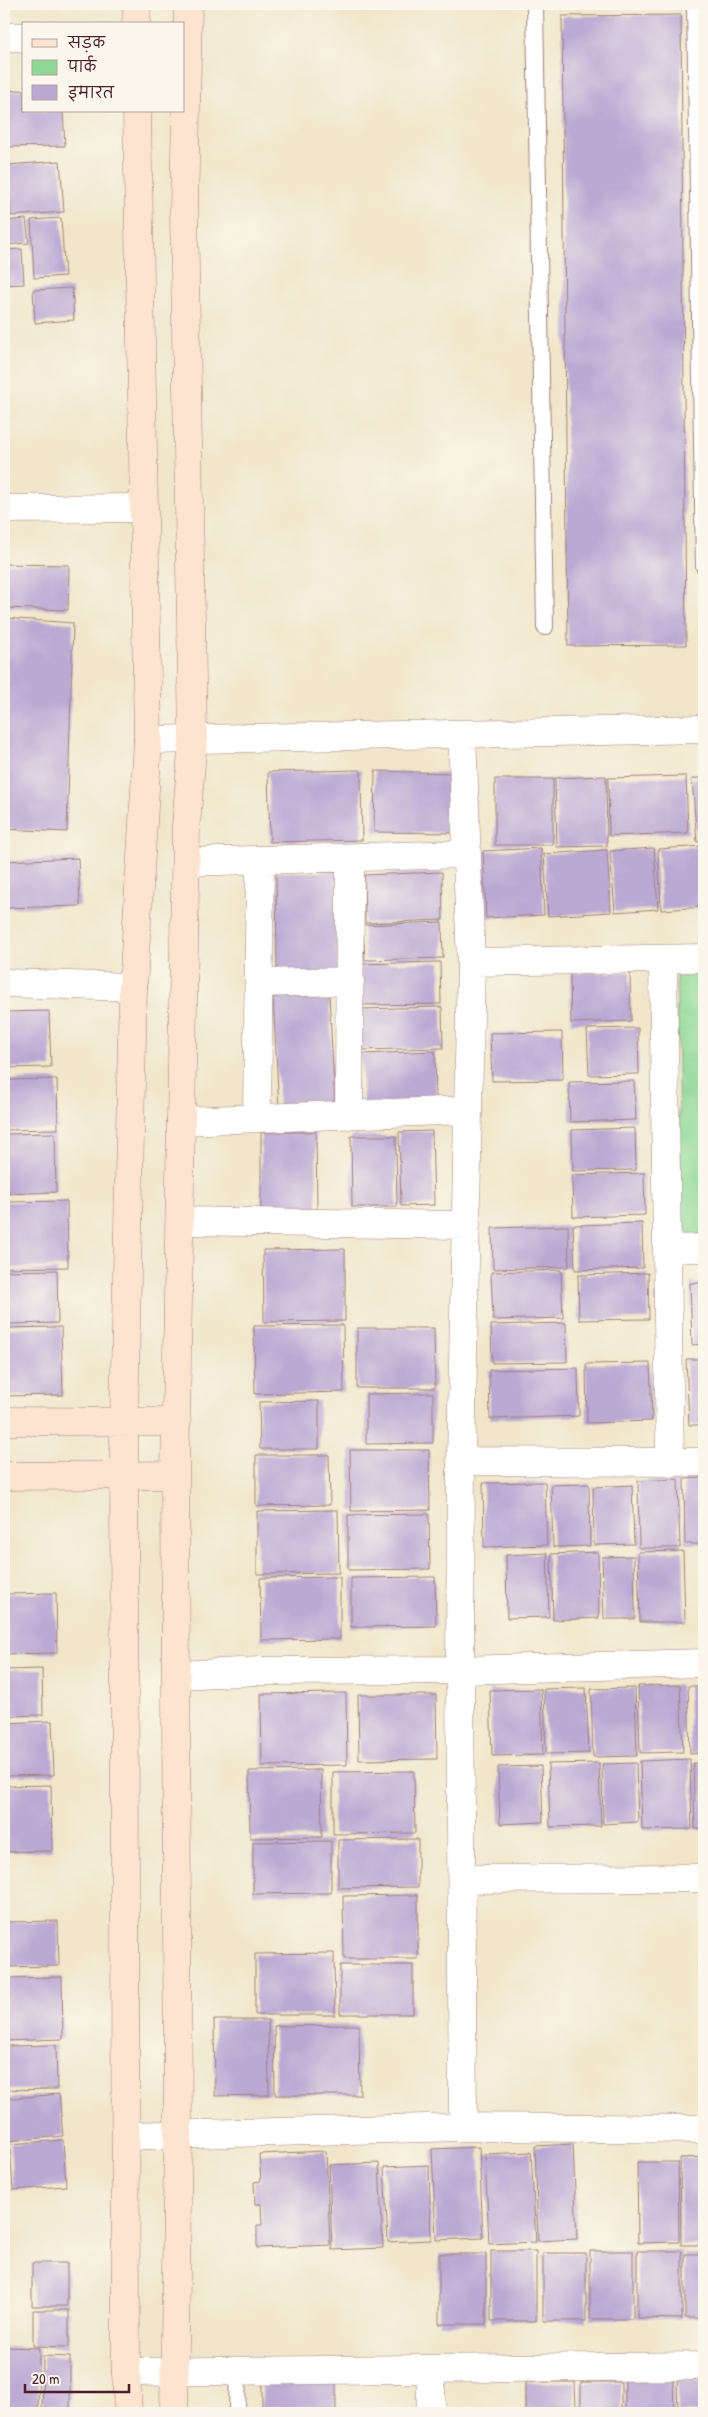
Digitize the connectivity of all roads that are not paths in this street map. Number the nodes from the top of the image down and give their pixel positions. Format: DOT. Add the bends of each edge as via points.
graph roads {
  1 [pos="137,4"];
  2 [pos="188,4"];
  3 [pos="535,4"];
  4 [pos="694,4"];
  5 [pos="136,22"];
  6 [pos="4,37"];
  7 [pos="22,37"];
  8 [pos="137,112"];
  9 [pos="143,508"];
  10 [pos="4,509"];
  11 [pos="704,566"];
  12 [pos="545,627"];
  13 [pos="704,730"];
  14 [pos="462,734"];
  15 [pos="193,739"];
  16 [pos="148,740"];
  17 [pos="467,854"];
  18 [pos="350,858"];
  19 [pos="260,860"];
  20 [pos="186,862"];
  21 [pos="704,958"];
  22 [pos="663,960"];
  23 [pos="471,962"];
  24 [pos="350,981"];
  25 [pos="4,983"];
  26 [pos="259,983"];
  27 [pos="133,987"];
  28 [pos="468,1110"];
  29 [pos="349,1114"];
  30 [pos="256,1118"];
  31 [pos="181,1121"];
  32 [pos="180,1221"];
  33 [pos="466,1224"];
  34 [pos="704,1248"];
  35 [pos="667,1249"];
  36 [pos="4,1421"];
  37 [pos="124,1422"];
  38 [pos="177,1422"];
  39 [pos="461,1461"];
  40 [pos="704,1462"];
  41 [pos="670,1463"];
  42 [pos="175,1475"];
  43 [pos="4,1476"];
  44 [pos="126,1477"];
  45 [pos="704,1662"];
  46 [pos="460,1670"];
  47 [pos="176,1675"];
  48 [pos="704,1878"];
  49 [pos="462,1879"];
  50 [pos="464,2127"];
  51 [pos="704,2128"];
  52 [pos="178,2135"];
  53 [pos="126,2136"];
  54 [pos="704,2366"];
  55 [pos="431,2369"];
  56 [pos="176,2371"];
  57 [pos="238,2371"];
  58 [pos="126,2372"];
  59 [pos="128,2413"];
  60 [pos="174,2413"];
  61 [pos="237,2413"];
  62 [pos="431,2413"];
  1 -- 5 [label="street"];
  2 -- 15 [label="street" via="184,212"];
  3 -- 12 [label="lane"];
  4 -- 11 [label="lane"];
  6 -- 7 [label="street"];
  8 -- 9 [label="street"];
  9 -- 10 [label="street"];
  9 -- 16 [label="street"];
  13 -- 14 [label="street"];
  14 -- 15 [label="street"];
  14 -- 17 [label="street"];
  15 -- 16 [label="street"];
  15 -- 20 [label="street"];
  16 -- 27 [label="street"];
  17 -- 18 [label="street"];
  17 -- 23 [label="street"];
  18 -- 19 [label="street"];
  18 -- 24 [label="street"];
  19 -- 20 [label="street"];
  19 -- 26 [label="street"];
  20 -- 31 [label="street"];
  21 -- 22 [label="street"];
  22 -- 23 [label="street"];
  22 -- 35 [label="street"];
  23 -- 28 [label="street"];
  24 -- 26 [label="street"];
  24 -- 29 [label="street"];
  25 -- 27 [label="street"];
  26 -- 30 [label="street"];
  27 -- 37 [label="street"];
  28 -- 29 [label="street"];
  28 -- 33 [label="street"];
  29 -- 30 [label="street"];
  30 -- 31 [label="street"];
  31 -- 32 [label="street"];
  32 -- 33 [label="street"];
  32 -- 38 [label="street"];
  33 -- 39 [label="street"];
  34 -- 35 [label="street"];
  35 -- 41 [label="street"];
  36 -- 37 [label="street"];
  37 -- 38 [label="street"];
  37 -- 44 [label="street"];
  38 -- 42 [label="street"];
  39 -- 41 [label="street"];
  39 -- 46 [label="street"];
  40 -- 41 [label="street"];
  42 -- 44 [label="street"];
  42 -- 47 [label="street"];
  43 -- 44 [label="street"];
  44 -- 53 [label="street"];
  45 -- 46 [label="street"];
  46 -- 47 [label="street" via="261,1671"];
  46 -- 49 [label="street"];
  47 -- 52 [label="street"];
  48 -- 49 [label="street"];
  49 -- 50 [label="street"];
  50 -- 51 [label="street"];
  50 -- 52 [label="street"];
  52 -- 53 [label="street"];
  52 -- 56 [label="street"];
  53 -- 58 [label="street"];
  54 -- 55 [label="street"];
  55 -- 57 [label="street"];
  55 -- 62 [label="street"];
  56 -- 57 [label="street"];
  56 -- 58 [label="street"];
  56 -- 60 [label="street"];
  57 -- 61 [label="lane"];
  58 -- 59 [label="street"];
}
